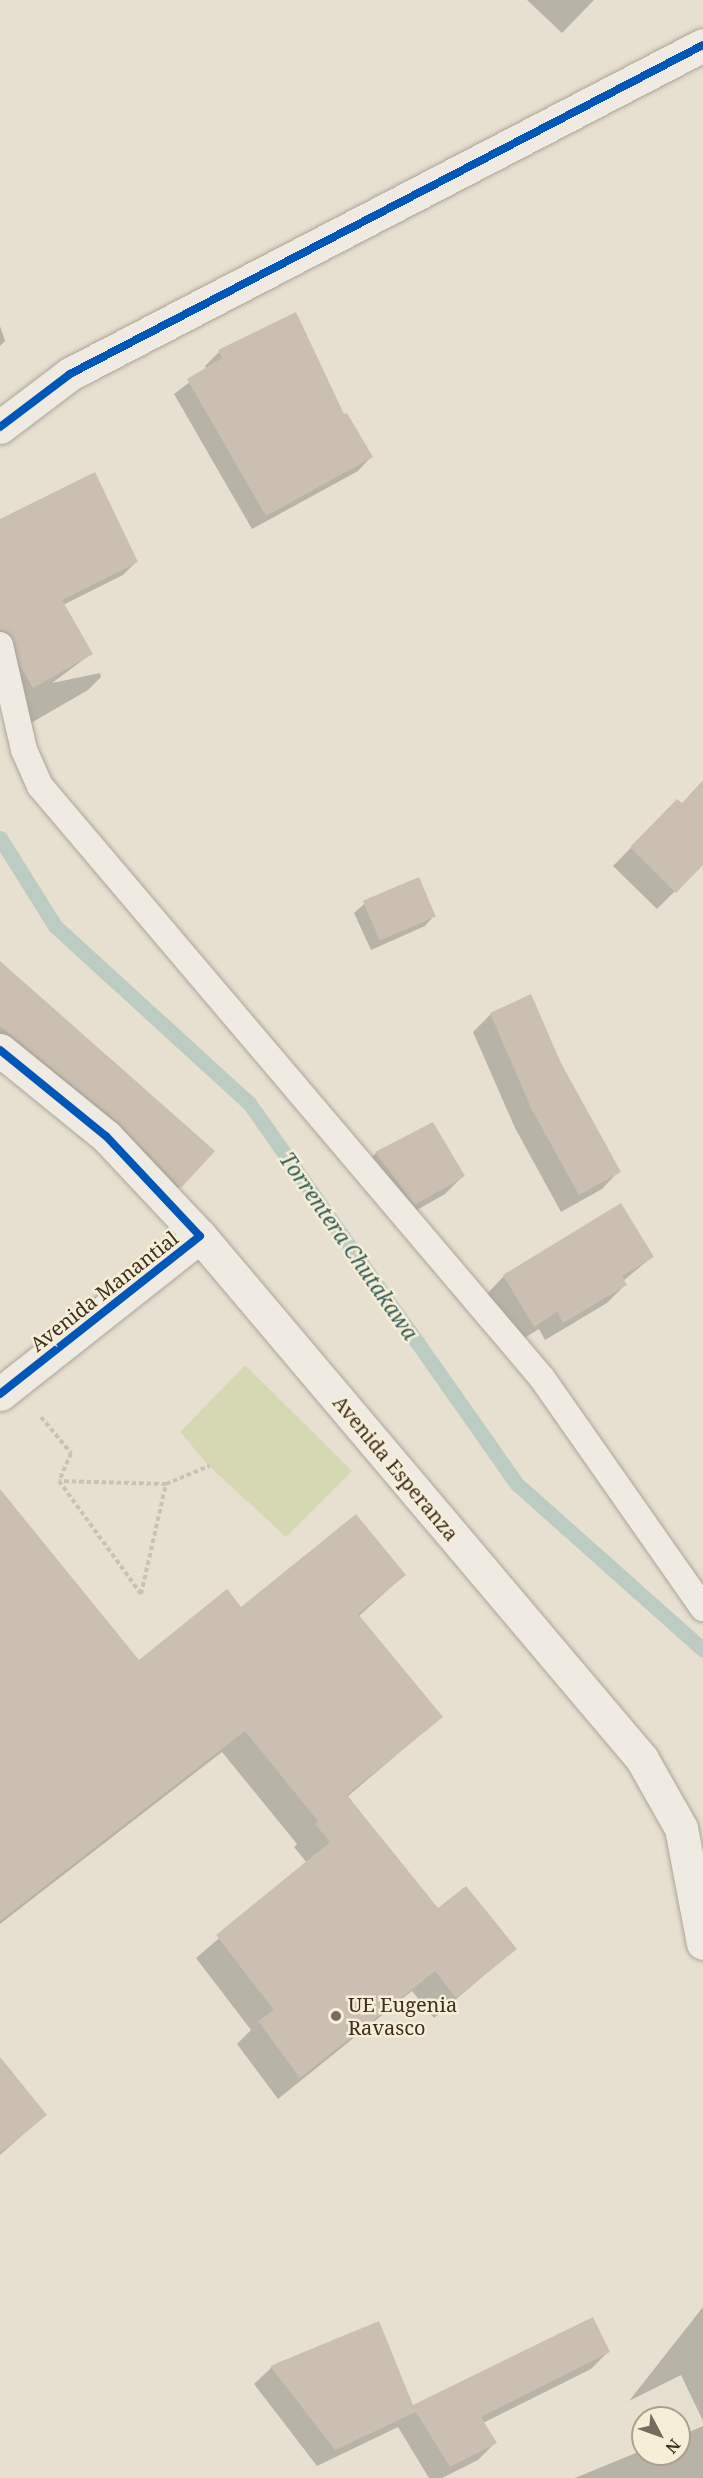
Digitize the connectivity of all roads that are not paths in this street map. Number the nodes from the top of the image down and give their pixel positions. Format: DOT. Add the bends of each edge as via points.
graph roads {
  1 [pos="703,45"];
  2 [pos="0,427"];
  3 [pos="0,645"];
  4 [pos="0,1050"];
  5 [pos="200,1236"];
  6 [pos="7,1388"];
  7 [pos="703,1608"];
  8 [pos="703,1942"];
  1 -- 2 [label="main road" via="70,374"];
  3 -- 7 [label="lane" via="24,750 40,786 542,1378"];
  4 -- 5 [label="main road, Avenida Esperanza" via="106,1136"];
  5 -- 6 [label="main road, Avenida Manantial"];
  5 -- 8 [label="main road, Avenida Esperanza" via="642,1759 681,1828"];
}
